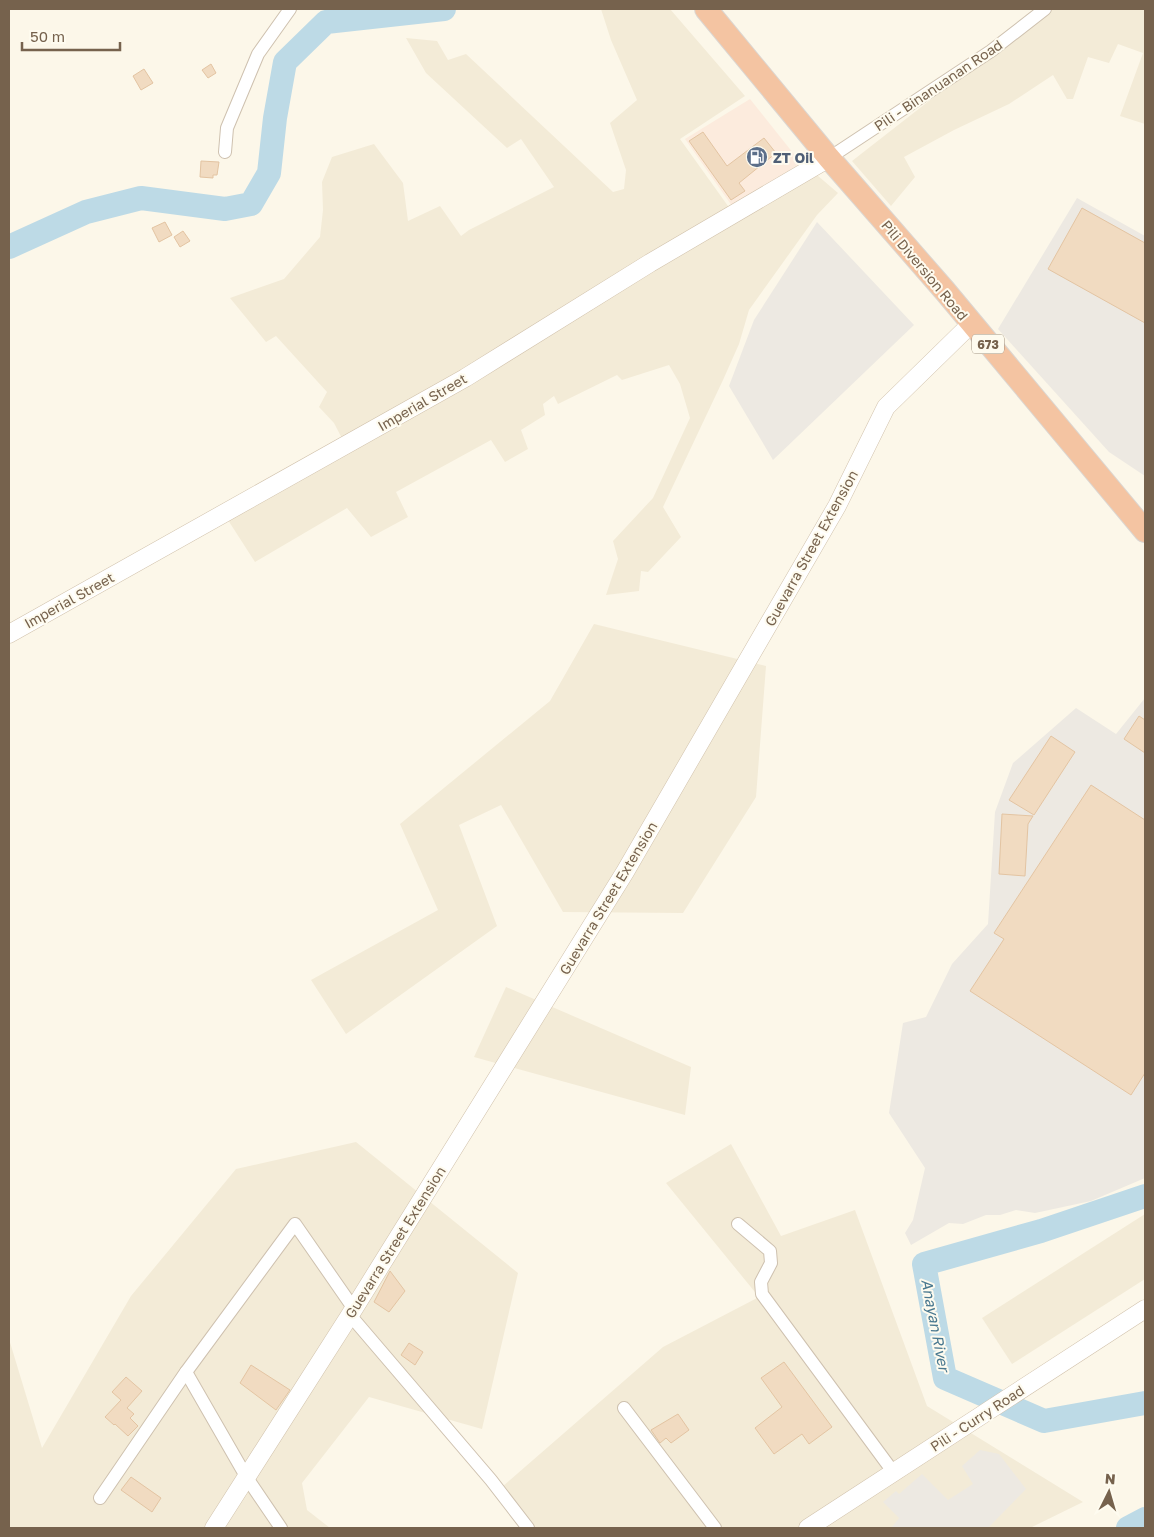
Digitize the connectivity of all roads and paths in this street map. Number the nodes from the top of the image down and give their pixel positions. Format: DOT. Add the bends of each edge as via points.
graph roads {
  1 [pos="290,9"];
  2 [pos="706,9"];
  3 [pos="1045,9"];
  4 [pos="225,152"];
  5 [pos="829,158"];
  6 [pos="971,324"];
  7 [pos="1145,531"];
  8 [pos="9,634"];
  9 [pos="738,1224"];
  10 [pos="1145,1309"];
  11 [pos="352,1312"];
  12 [pos="186,1372"];
  13 [pos="624,1408"];
  14 [pos="894,1473"];
  15 [pos="247,1478"];
  16 [pos="100,1498"];
  17 [pos="214,1528"];
  18 [pos="281,1528"];
  19 [pos="528,1528"];
  20 [pos="716,1528"];
  21 [pos="808,1528"];
  1 -- 4 [label="street" via="258,54 227,128"];
  2 -- 5 [label="highway, Pili Diversion Road / 673"];
  3 -- 5 [label="street, Pili - Binanuanan Road" via="991,51"];
  5 -- 6 [label="highway, Pili Diversion Road / 673"];
  5 -- 8 [label="street, Imperial Street" via="465,378"];
  6 -- 7 [label="highway, Pili Diversion Road / 673"];
  6 -- 11 [label="street, Guevarra Street Extension" via="886,407 837,506 625,872"];
  9 -- 14 [label="street" via="770,1251 771,1263 761,1282 762,1294"];
  10 -- 14 [label="street, Pili - Curry Road"];
  11 -- 12 [label="street" via="295,1224"];
  11 -- 15 [label="street, Guevarra Street Extension"];
  11 -- 19 [label="street"];
  12 -- 15 [label="street"];
  12 -- 16 [label="street"];
  13 -- 20 [label="street"];
  14 -- 21 [label="street, Pili - Curry Road"];
  15 -- 17 [label="street, Guevarra Street Extension"];
  15 -- 18 [label="street"];
}
